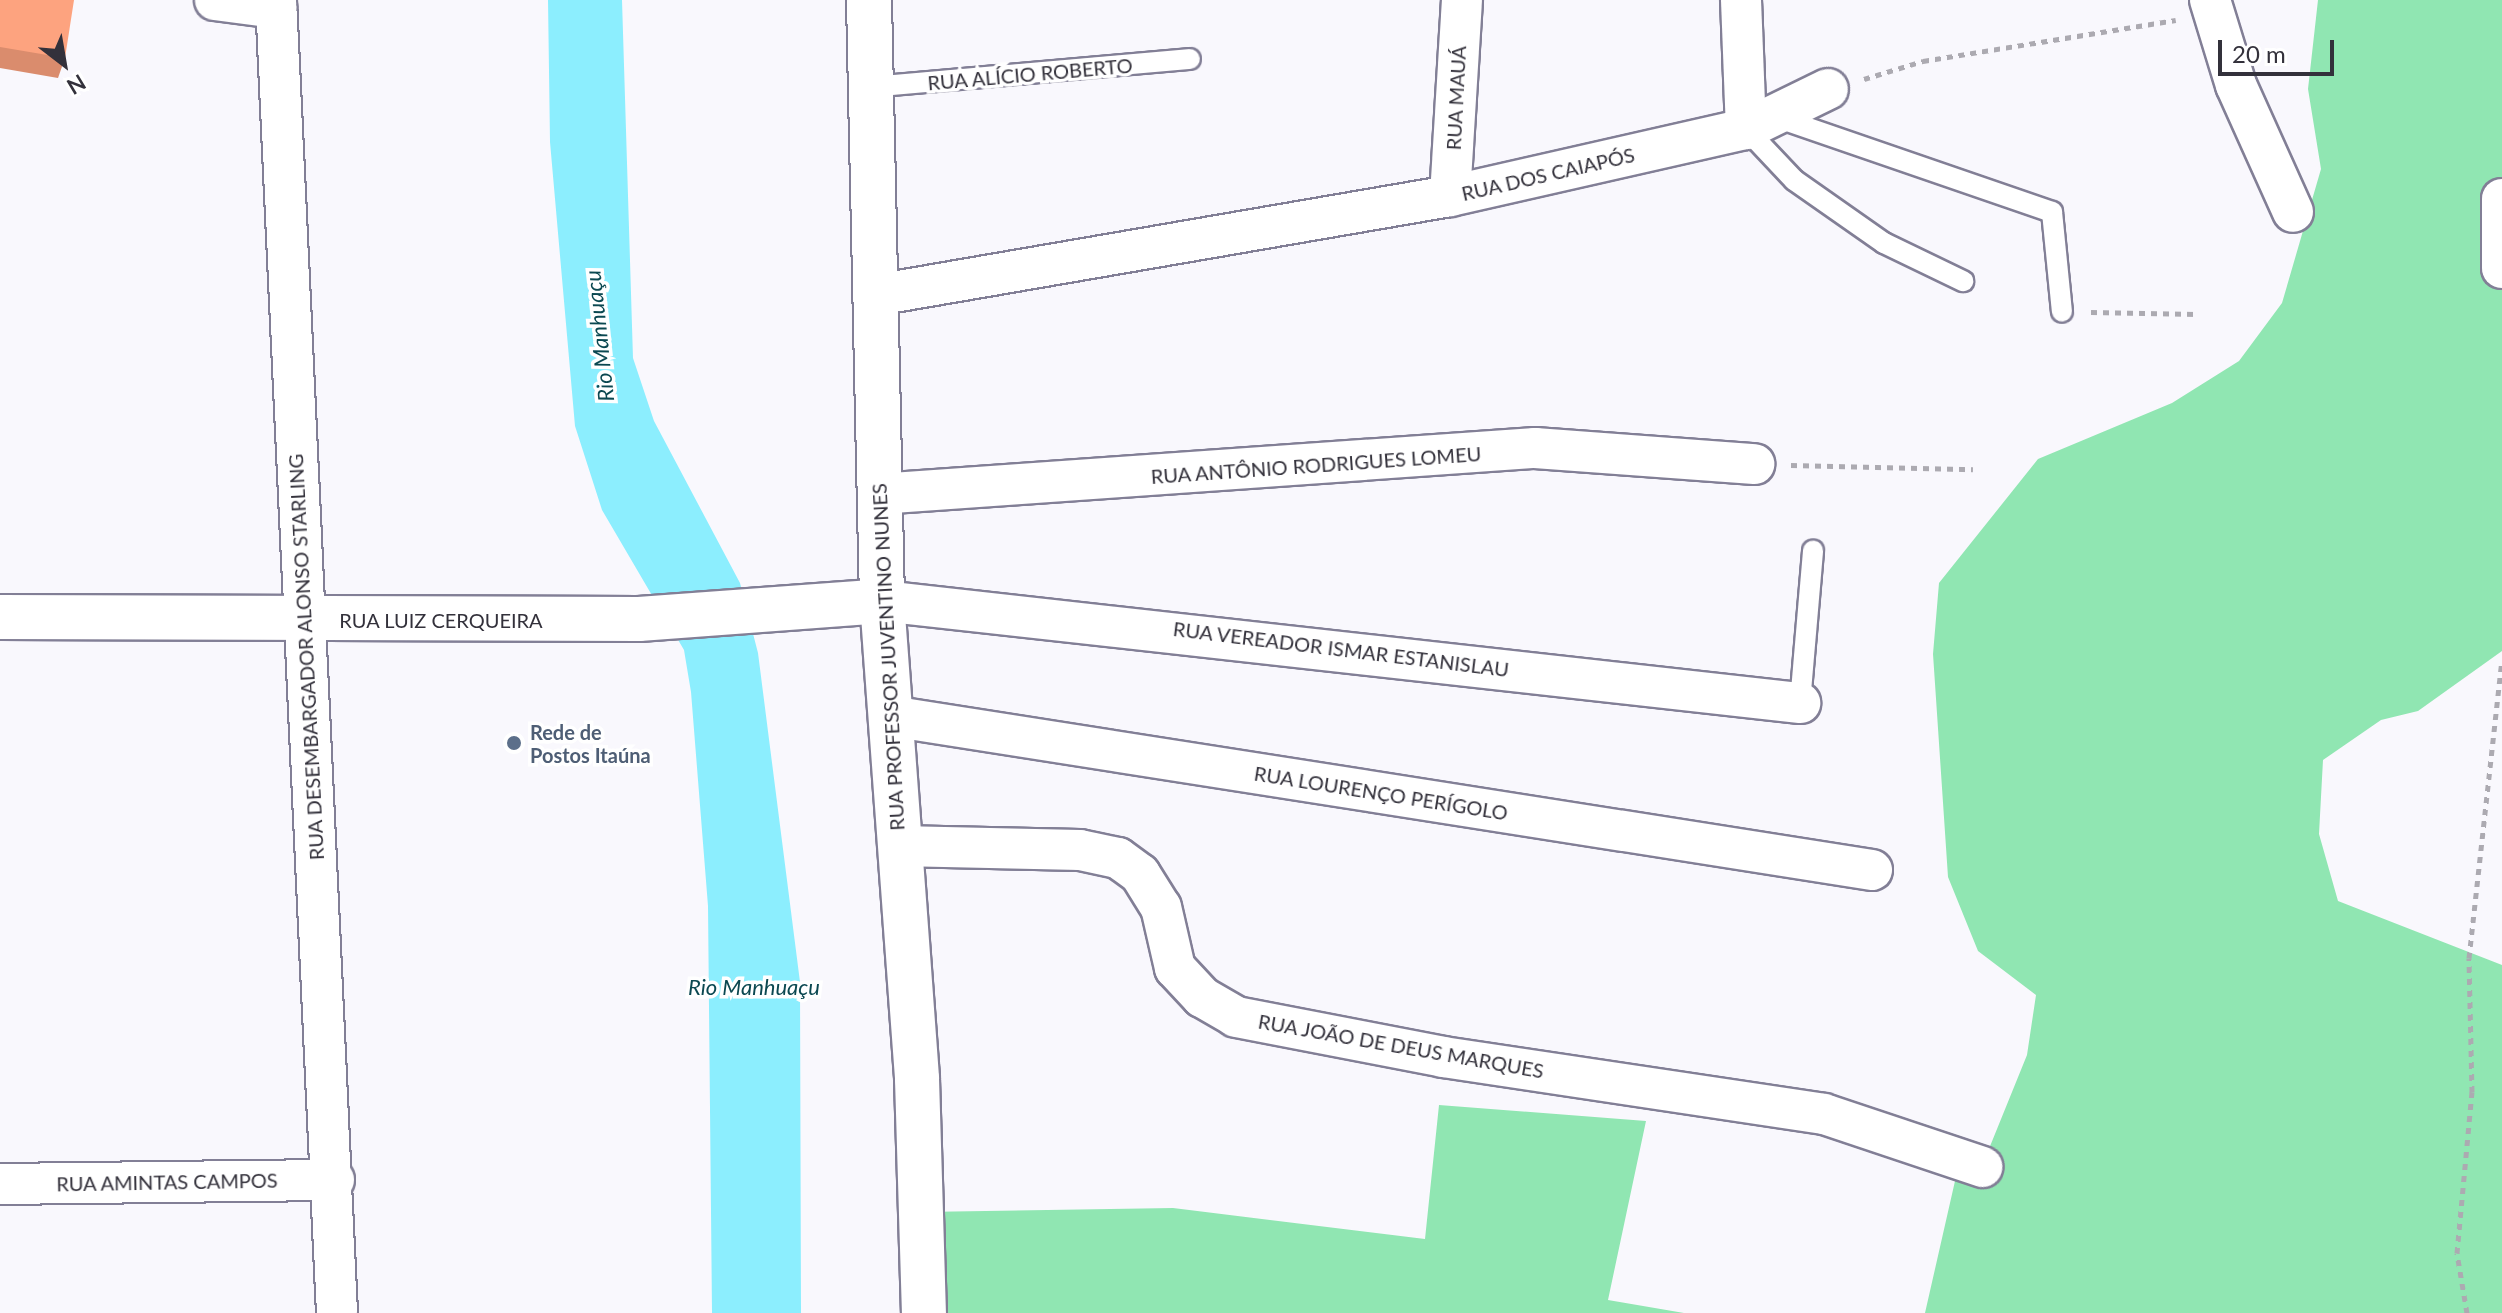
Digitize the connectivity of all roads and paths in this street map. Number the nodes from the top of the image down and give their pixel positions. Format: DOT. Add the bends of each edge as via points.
graph roads {
  1 [pos="215,0"];
  2 [pos="869,0"];
  3 [pos="1462,0"];
  4 [pos="1741,0"];
  5 [pos="276,4"];
  6 [pos="2209,7"];
  7 [pos="1190,59"];
  8 [pos="870,87"];
  9 [pos="1828,89"];
  10 [pos="1759,122"];
  11 [pos="1450,196"];
  12 [pos="2502,199"];
  13 [pos="2293,212"];
  14 [pos="2502,268"];
  15 [pos="1963,281"];
  16 [pos="876,295"];
  17 [pos="2062,312"];
  18 [pos="2197,314"];
  19 [pos="1754,464"];
  20 [pos="1973,469"];
  21 [pos="878,494"];
  22 [pos="1813,551"];
  23 [pos="882,601"];
  24 [pos="0,617"];
  25 [pos="301,621"];
  26 [pos="2502,660"];
  27 [pos="1800,703"];
  28 [pos="890,716"];
  29 [pos="899,846"];
  30 [pos="1872,870"];
  31 [pos="1982,1167"];
  32 [pos="334,1180"];
  33 [pos="0,1184"];
  34 [pos="337,1313"];
  35 [pos="924,1313"];
  36 [pos="2467,1313"];
  1 -- 5 [label="street"];
  2 -- 8 [label="street, RUA PROFESSOR JUVENTINO NUNES"];
  3 -- 11 [label="street, RUA MAUÁ"];
  4 -- 10 [label="street"];
  5 -- 25 [label="street, RUA DESEMBARGADOR ALONSO STARLING"];
  6 -- 9 [label="path" via="1923,61"];
  6 -- 13 [label="street"];
  7 -- 8 [label="lane, RUA ALÍCIO ROBERTO"];
  8 -- 16 [label="street, RUA PROFESSOR JUVENTINO NUNES"];
  9 -- 10 [label="street, RUA DOS CAIAPÓS"];
  10 -- 11 [label="street, RUA DOS CAIAPÓS"];
  10 -- 15 [label="lane" via="1794,180 1884,243"];
  10 -- 17 [label="lane" via="2052,212"];
  11 -- 16 [label="street, RUA DOS CAIAPÓS"];
  12 -- 14 [label="street"];
  16 -- 21 [label="street, RUA PROFESSOR JUVENTINO NUNES"];
  17 -- 18 [label="path"];
  19 -- 20 [label="path"];
  19 -- 21 [label="street, RUA ANTÔNIO RODRIGUES LOMEU" via="1535,448"];
  21 -- 23 [label="street, RUA PROFESSOR JUVENTINO NUNES"];
  22 -- 27 [label="lane"];
  23 -- 25 [label="street, RUA LUIZ CERQUEIRA" via="639,619"];
  23 -- 27 [label="street, RUA VEREADOR ISMAR ESTANISLAU"];
  23 -- 28 [label="street, RUA PROFESSOR JUVENTINO NUNES"];
  24 -- 25 [label="street, RUA LUIZ CERQUEIRA"];
  25 -- 32 [label="street, RUA DESEMBARGADOR ALONSO STARLING"];
  26 -- 36 [label="path" via="2469,958 2472,1092 2457,1253"];
  28 -- 29 [label="street, RUA PROFESSOR JUVENTINO NUNES"];
  28 -- 30 [label="street, RUA LOURENÇO PERÍGOLO"];
  29 -- 31 [label="street, RUA JOÃO DE DEUS MARQUES" via="1080,850 1118,858 1140,874 1161,907 1175,968 1202,997 1236,1017 1428,1055 1824,1114"];
  29 -- 35 [label="street, RUA PROFESSOR JUVENTINO NUNES" via="917,1079"];
  32 -- 33 [label="street, RUA AMINTAS CAMPOS"];
  32 -- 34 [label="street, RUA DESEMBARGADOR ALONSO STARLING"];
}
